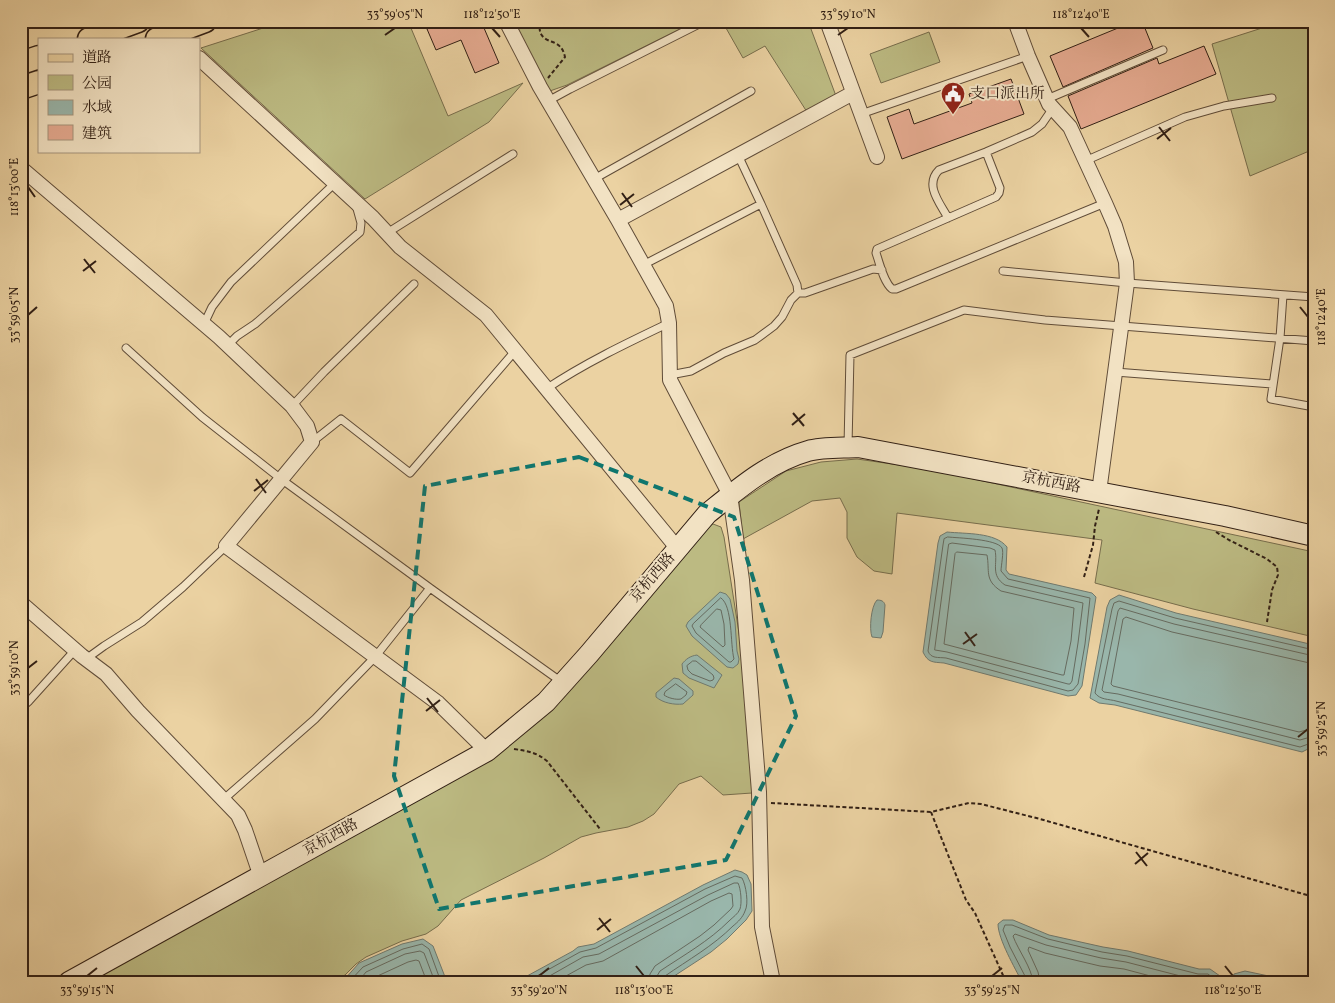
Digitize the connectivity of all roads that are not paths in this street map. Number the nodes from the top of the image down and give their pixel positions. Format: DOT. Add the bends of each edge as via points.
graph roads {
  1 [pos="205,21"];
  2 [pos="506,21"];
  3 [pos="705,21"];
  4 [pos="827,21"];
  5 [pos="1015,21"];
  6 [pos="123,24"];
  7 [pos="168,37"];
  8 [pos="91,38"];
  9 [pos="1163,50"];
  10 [pos="1028,56"];
  11 [pos="38,57"];
  12 [pos="200,59"];
  13 [pos="21,63"];
  14 [pos="38,82"];
  15 [pos="21,88"];
  16 [pos="751,91"];
  17 [pos="853,93"];
  18 [pos="1272,98"];
  19 [pos="548,101"];
  20 [pos="1050,104"];
  21 [pos="861,114"];
  22 [pos="986,152"];
  23 [pos="514,154"];
  24 [pos="738,155"];
  25 [pos="877,157"];
  26 [pos="1085,161"];
  27 [pos="21,168"];
  28 [pos="594,179"];
  29 [pos="335,183"];
  30 [pos="354,200"];
  31 [pos="1105,203"];
  32 [pos="761,204"];
  33 [pos="948,218"];
  34 [pos="618,220"];
  35 [pos="387,233"];
  36 [pos="643,265"];
  37 [pos="882,270"];
  38 [pos="1003,271"];
  39 [pos="1127,283"];
  40 [pos="414,284"];
  41 [pos="798,292"];
  42 [pos="1283,295"];
  43 [pos="1314,297"];
  44 [pos="669,323"];
  45 [pos="204,324"];
  46 [pos="1121,326"];
  47 [pos="1280,338"];
  48 [pos="1314,340"];
  49 [pos="228,345"];
  50 [pos="126,348"];
  51 [pos="515,351"];
  52 [pos="1115,372"];
  53 [pos="670,375"];
  54 [pos="1273,384"];
  55 [pos="546,389"];
  56 [pos="292,406"];
  57 [pos="1314,407"];
  58 [pos="312,442"];
  59 [pos="848,447"];
  60 [pos="281,480"];
  61 [pos="1103,493"];
  62 [pos="730,495"];
  63 [pos="1314,536"];
  64 [pos="226,546"];
  65 [pos="678,549"];
  66 [pos="430,588"];
  67 [pos="21,603"];
  68 [pos="81,655"];
  69 [pos="375,657"];
  70 [pos="563,683"];
  71 [pos="21,708"];
  72 [pos="491,748"];
  73 [pos="224,799"];
  74 [pos="261,877"];
  75 [pos="69,982"];
  76 [pos="773,982"];
  1 -- 7 [label="main road"];
  2 -- 19 [label="street"];
  3 -- 19 [label="lane"];
  4 -- 17 [label="street"];
  5 -- 10 [label="street"];
  6 -- 8 [label="main road"];
  9 -- 20 [label="lane"];
  10 -- 20 [label="street"];
  10 -- 21 [label="lane"];
  11 -- 13 [label="main road"];
  12 -- 29 [label="street"];
  14 -- 15 [label="main road"];
  16 -- 28 [label="lane"];
  17 -- 21 [label="street"];
  17 -- 24 [label="street"];
  18 -- 26 [label="lane" via="1185,117"];
  19 -- 28 [label="street"];
  20 -- 22 [label="lane" via="1042,124 1032,132"];
  20 -- 26 [label="street" via="1070,127"];
  21 -- 25 [label="street"];
  22 -- 33 [label="lane" via="999,193"];
  22 -- 33 [label="lane" via="935,174 933,188"];
  23 -- 35 [label="lane"];
  24 -- 32 [label="lane"];
  24 -- 34 [label="street"];
  26 -- 31 [label="street"];
  27 -- 45 [label="street"];
  28 -- 34 [label="street"];
  29 -- 30 [label="street"];
  29 -- 45 [label="lane" via="231,282"];
  30 -- 35 [label="street"];
  30 -- 49 [label="lane" via="361,223 360,232"];
  31 -- 37 [label="lane" via="896,289 889,287"];
  31 -- 39 [label="street" via="1126,262"];
  32 -- 36 [label="lane"];
  32 -- 41 [label="lane"];
  33 -- 37 [label="lane" via="877,249"];
  34 -- 36 [label="street"];
  35 -- 51 [label="street" via="486,315"];
  36 -- 44 [label="street" via="666,306"];
  37 -- 41 [label="lane" via="873,269 805,293"];
  38 -- 39 [label="lane"];
  39 -- 42 [label="lane"];
  39 -- 46 [label="street"];
  40 -- 56 [label="lane"];
  41 -- 53 [label="lane" via="774,326 755,340 691,370"];
  42 -- 43 [label="lane"];
  42 -- 47 [label="lane"];
  44 -- 53 [label="street"];
  44 -- 55 [label="lane"];
  45 -- 49 [label="street"];
  46 -- 47 [label="lane"];
  46 -- 52 [label="street"];
  46 -- 59 [label="lane" via="964,310 850,355"];
  47 -- 48 [label="lane"];
  47 -- 54 [label="lane"];
  49 -- 56 [label="street"];
  50 -- 60 [label="lane" via="202,417"];
  51 -- 55 [label="street"];
  51 -- 58 [label="lane" via="410,473 341,419"];
  52 -- 54 [label="lane"];
  52 -- 61 [label="street"];
  53 -- 62 [label="street"];
  54 -- 57 [label="lane" via="1271,399"];
  55 -- 65 [label="street"];
  56 -- 58 [label="street" via="307,426"];
  58 -- 60 [label="street"];
  59 -- 61 [label="main road, 京杭西路"];
  59 -- 62 [label="main road, 京杭西路" via="810,450 784,459"];
  60 -- 64 [label="street"];
  60 -- 66 [label="lane"];
  61 -- 63 [label="main road, 京杭西路"];
  62 -- 65 [label="main road, 京杭西路" via="708,514"];
  62 -- 76 [label="street" via="742,580 759,802 762,927"];
  64 -- 68 [label="lane" via="142,622 104,646"];
  64 -- 69 [label="street"];
  65 -- 70 [label="main road, 京杭西路"];
  66 -- 69 [label="lane"];
  66 -- 70 [label="lane"];
  67 -- 68 [label="street"];
  68 -- 71 [label="lane"];
  68 -- 73 [label="street" via="106,674"];
  69 -- 72 [label="street" via="438,703"];
  69 -- 73 [label="lane" via="315,720"];
  70 -- 72 [label="main road, 京杭西路" via="546,702"];
  72 -- 74 [label="main road, 京杭西路"];
  73 -- 74 [label="street" via="238,814"];
  74 -- 75 [label="main road, 京杭西路"];
}
